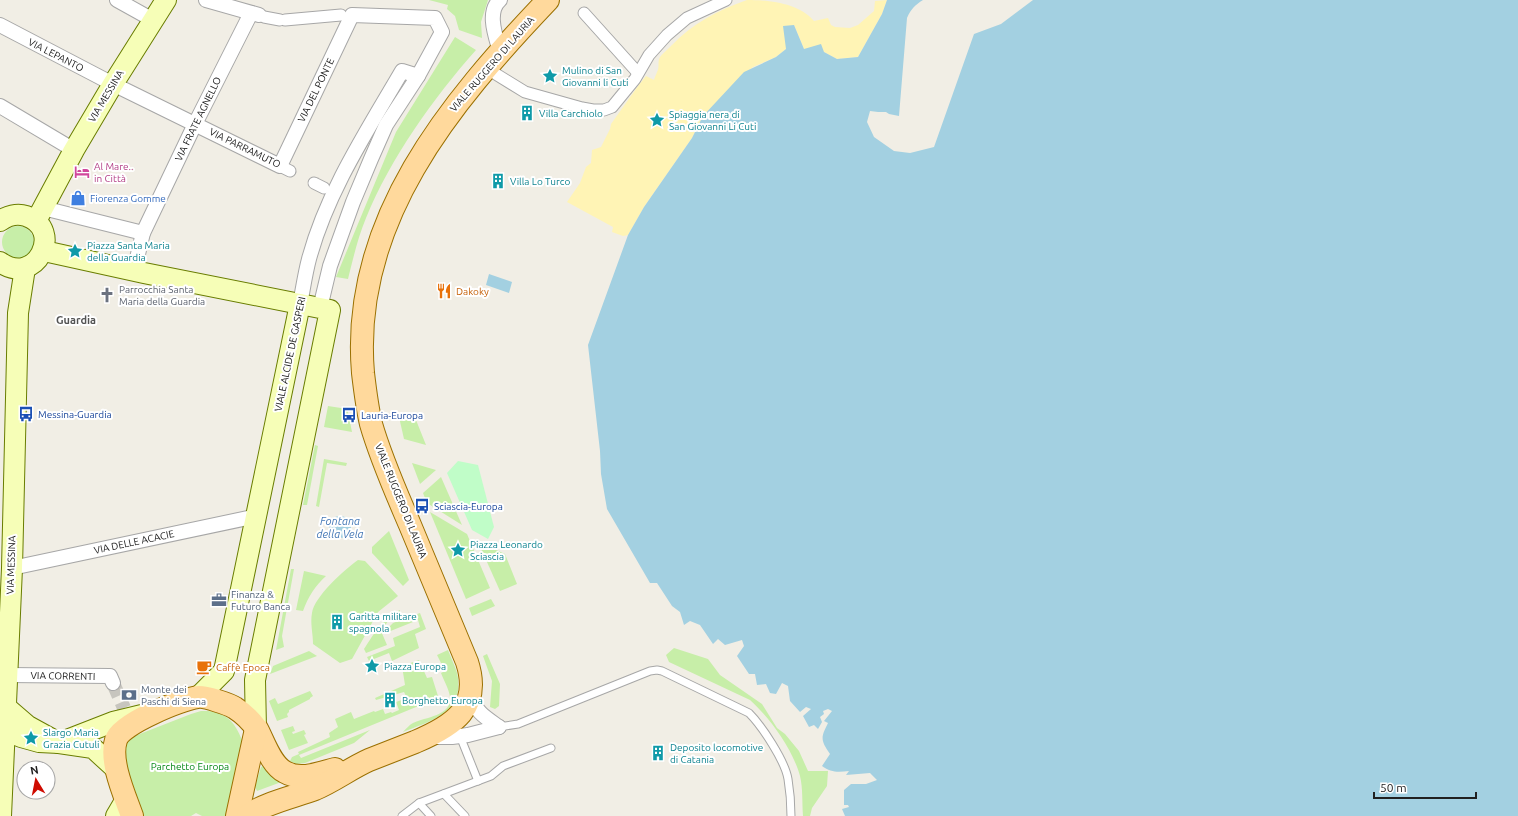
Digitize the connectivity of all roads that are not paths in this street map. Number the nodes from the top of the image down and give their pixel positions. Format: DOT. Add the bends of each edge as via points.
graph roads {
  1 [pos="117,0"];
  2 [pos="166,0"];
  3 [pos="206,0"];
  4 [pos="500,0"];
  5 [pos="548,0"];
  6 [pos="726,0"];
  7 [pos="584,13"];
  8 [pos="258,15"];
  9 [pos="347,15"];
  10 [pos="153,20"];
  11 [pos="0,25"];
  12 [pos="493,60"];
  13 [pos="638,73"];
  14 [pos="418,76"];
  15 [pos="113,84"];
  16 [pos="0,106"];
  17 [pos="195,124"];
  18 [pos="74,150"];
  19 [pos="285,168"];
  20 [pos="43,208"];
  21 [pos="0,221"];
  22 [pos="145,230"];
  23 [pos="44,251"];
  24 [pos="0,262"];
  25 [pos="25,268"];
  26 [pos="139,272"];
  27 [pos="300,304"];
  28 [pos="325,309"];
  29 [pos="258,513"];
  30 [pos="288,516"];
  31 [pos="12,568"];
  32 [pos="5,670"];
  33 [pos="113,683"];
  34 [pos="199,696"];
  35 [pos="470,696"];
  36 [pos="6,707"];
  37 [pos="152,713"];
  38 [pos="499,727"];
  39 [pos="2,729"];
  40 [pos="256,729"];
  41 [pos="460,736"];
  42 [pos="427,737"];
  43 [pos="59,743"];
  44 [pos="551,748"];
  45 [pos="367,761"];
  46 [pos="117,770"];
  47 [pos="478,781"];
  48 [pos="444,794"];
  49 [pos="419,803"];
  50 [pos="125,810"];
  51 [pos="1,816"];
  52 [pos="237,816"];
  53 [pos="248,816"];
  54 [pos="402,816"];
  55 [pos="431,816"];
  56 [pos="465,816"];
  57 [pos="791,816"];
  1 -- 10 [label="street"];
  2 -- 10 [label="main road, VIA MESSINA"];
  3 -- 8 [label="street"];
  4 -- 12 [label="street" via="496,3 493,16"];
  5 -- 12 [label="main road, VIALE RUGGERO DI LAURIA"];
  6 -- 13 [label="street" via="687,18 649,55"];
  7 -- 13 [label="street"];
  8 -- 9 [label="street" via="282,20"];
  8 -- 17 [label="street, VIA FRATE AGNELLO"];
  9 -- 14 [label="street, VIALE ALCIDE DE GASPERI" via="435,18 442,32"];
  9 -- 19 [label="street, VIA DEL PONTE"];
  10 -- 15 [label="main road, VIA MESSINA"];
  11 -- 15 [label="street, VIA LEPANTO"];
  12 -- 13 [label="street" via="525,92 593,110 612,107"];
  12 -- 35 [label="main road, VIALE RUGGERO DI LAURIA" via="436,131 393,206 369,278 362,329 365,388 371,424 383,460 471,674"];
  14 -- 27 [label="street, VIALE ALCIDE DE GASPERI" via="402,71 334,193 309,260"];
  14 -- 28 [label="street, VIALE ALCIDE DE GASPERI" via="386,125 353,202 330,266"];
  15 -- 17 [label="street, VIA PARRAMUTO"];
  15 -- 18 [label="main road, VIA MESSINA"];
  16 -- 18 [label="street"];
  17 -- 19 [label="street, VIA PARRAMUTO"];
  17 -- 22 [label="street, VIA FRATE AGNELLO"];
  18 -- 20 [label="main road, VIA MESSINA"];
  20 -- 21 [label="main road" via="26,216 16,215"];
  20 -- 22 [label="street"];
  20 -- 23 [label="main road" via="39,225 44,235"];
  22 -- 26 [label="street, VIA FRATE AGNELLO"];
  23 -- 25 [label="main road" via="34,263"];
  23 -- 26 [label="main road"];
  24 -- 25 [label="main road" via="9,268"];
  25 -- 31 [label="main road, VIA MESSINA" via="18,313"];
  26 -- 27 [label="main road"];
  27 -- 28 [label="main road"];
  27 -- 29 [label="main road, VIALE ALCIDE DE GASPERI"];
  28 -- 30 [label="main road, VIALE ALCIDE DE GASPERI"];
  29 -- 30 [label="main road"];
  29 -- 31 [label="street, VIA DELLE ACACIE"];
  29 -- 34 [label="main road, VIALE ALCIDE DE GASPERI" via="224,671"];
  30 -- 40 [label="main road, VIALE ALCIDE DE GASPERI" via="255,680"];
  31 -- 32 [label="main road, VIA MESSINA"];
  32 -- 33 [label="street, VIA CORRENTI" via="110,676"];
  32 -- 36 [label="main road, VIA MESSINA"];
  34 -- 37 [label="main road"];
  34 -- 40 [label="main road" via="234,707"];
  35 -- 38 [label="street" via="481,715"];
  35 -- 42 [label="main road" via="459,718"];
  36 -- 39 [label="main road, VIA MESSINA"];
  36 -- 43 [label="main road" via="28,726"];
  37 -- 43 [label="main road" via="126,713 113,722"];
  37 -- 46 [label="main road" via="128,726 118,735 114,749"];
  38 -- 41 [label="street"];
  38 -- 57 [label="lane" via="518,724 657,670 749,713 756,720 785,769"];
  39 -- 43 [label="main road" via="39,742"];
  39 -- 51 [label="main road, VIA MESSINA"];
  40 -- 45 [label="main road" via="275,763 284,772 292,775 310,775"];
  40 -- 52 [label="main road"];
  41 -- 42 [label="street"];
  41 -- 47 [label="lane"];
  42 -- 45 [label="main road"];
  43 -- 46 [label="main road" via="93,748"];
  44 -- 47 [label="lane" via="503,766 491,776"];
  45 -- 53 [label="main road" via="316,789 261,808"];
  46 -- 50 [label="main road"];
  47 -- 48 [label="lane"];
  48 -- 49 [label="lane"];
  48 -- 56 [label="lane"];
  49 -- 54 [label="lane"];
  49 -- 55 [label="lane"];
}
